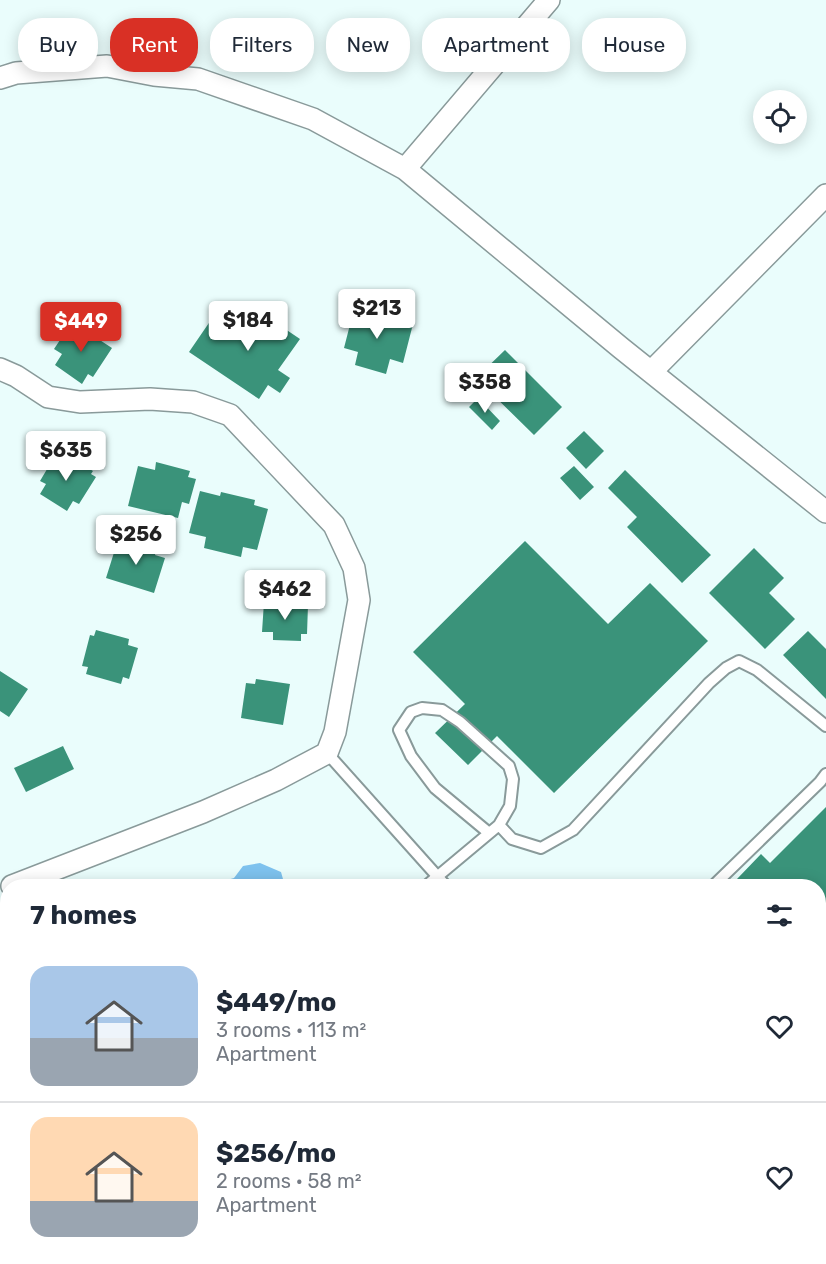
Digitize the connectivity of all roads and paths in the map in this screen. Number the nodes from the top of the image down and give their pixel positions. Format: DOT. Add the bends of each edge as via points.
graph roads {
  1 [pos="549,0"];
  2 [pos="0,78"];
  3 [pos="405,170"];
  4 [pos="826,195"];
  5 [pos="0,369"];
  6 [pos="651,372"];
  7 [pos="826,512"];
  8 [pos="826,726"];
  9 [pos="327,753"];
  10 [pos="826,774"];
  11 [pos="499,825"];
  12 [pos="489,833"];
  13 [pos="30,879"];
  14 [pos="439,879"];
  15 [pos="445,879"];
  16 [pos="720,879"];
  1 -- 3 [label="street"];
  2 -- 3 [label="street" via="16,73 107,66 198,79 313,119"];
  3 -- 6 [label="street"];
  4 -- 6 [label="street"];
  5 -- 9 [label="street" via="48,397 80,402 193,402 230,415 334,525 354,568 359,600 335,732"];
  6 -- 7 [label="street"];
  8 -- 11 [label="lane" via="757,670 739,662 709,683 573,830 541,848 512,840"];
  9 -- 13 [label="street" via="204,812"];
  9 -- 14 [label="lane"];
  10 -- 16 [label="lane"];
  11 -- 12 [label="lane"];
  11 -- 12 [label="lane" via="510,806 513,779 509,766 442,710 422,708 411,712 399,730 411,756 435,788"];
  12 -- 15 [label="lane"];
}
